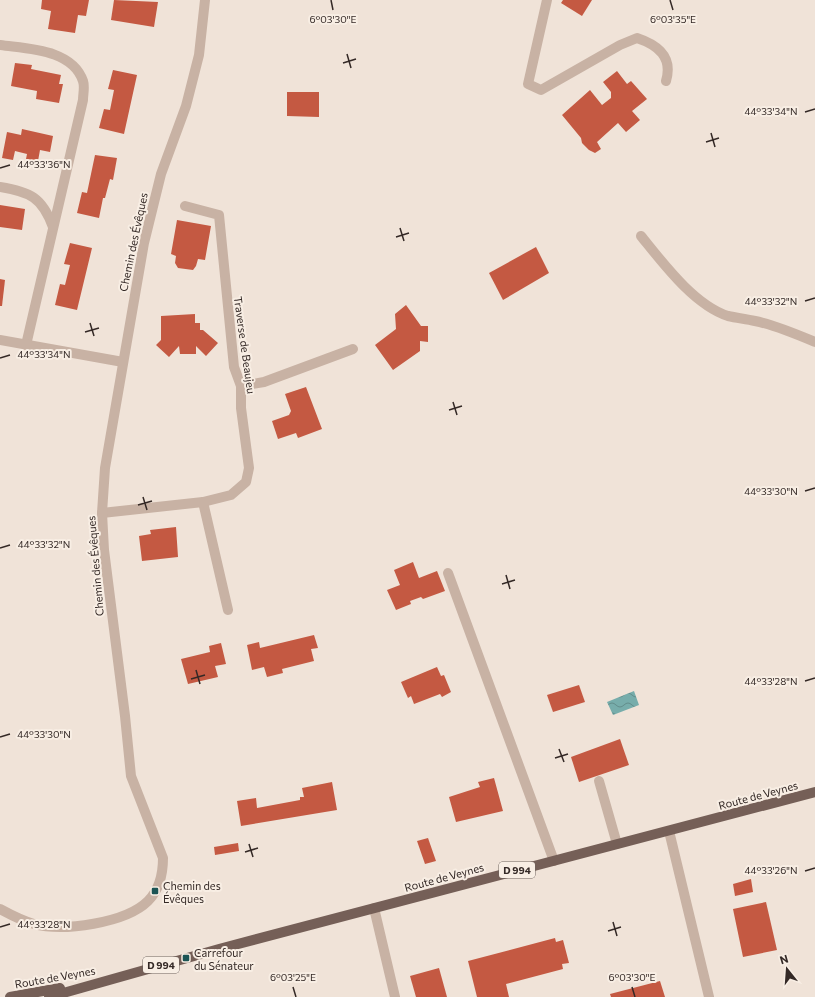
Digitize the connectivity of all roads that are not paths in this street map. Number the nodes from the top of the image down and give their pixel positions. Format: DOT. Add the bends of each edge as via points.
graph roads {
  1 [pos="205,0"];
  2 [pos="547,0"];
  3 [pos="0,45"];
  4 [pos="666,81"];
  5 [pos="0,187"];
  6 [pos="185,206"];
  7 [pos="53,227"];
  8 [pos="641,236"];
  9 [pos="0,340"];
  10 [pos="815,342"];
  11 [pos="26,344"];
  12 [pos="353,349"];
  13 [pos="123,362"];
  14 [pos="241,386"];
  15 [pos="203,502"];
  16 [pos="102,513"];
  17 [pos="448,573"];
  18 [pos="228,610"];
  19 [pos="599,781"];
  20 [pos="815,792"];
  21 [pos="669,831"];
  22 [pos="617,844"];
  23 [pos="554,861"];
  24 [pos="374,908"];
  25 [pos="0,909"];
  26 [pos="103,981"];
  27 [pos="10,997"];
  28 [pos="49,997"];
  29 [pos="396,997"];
  30 [pos="708,997"];
  1 -- 13 [label="street, Chemin des Évêques" via="199,55 190,92 161,174 144,243"];
  2 -- 4 [label="street" via="528,84 541,90 620,44 637,38 652,43 664,54 669,71"];
  3 -- 7 [label="street" via="64,57 77,69 84,83 83,100"];
  5 -- 7 [label="street" via="24,191 37,199 48,213"];
  6 -- 14 [label="street, Traverse de Beaujeu" via="219,216 234,367"];
  7 -- 11 [label="street"];
  8 -- 10 [label="street" via="670,271 699,299 727,315 756,321"];
  9 -- 11 [label="street"];
  11 -- 13 [label="street"];
  12 -- 14 [label="street" via="264,382"];
  13 -- 16 [label="street, Chemin des Évêques" via="105,468"];
  14 -- 15 [label="street, Traverse de Beaujeu" via="241,408 249,468 246,482 231,495"];
  15 -- 16 [label="street, Traverse de Beaujeu"];
  15 -- 18 [label="street"];
  16 -- 25 [label="street, Chemin des Évêques" via="104,550 131,776 163,858 163,869 148,901 140,907 98,924 72,927 39,925 14,917"];
  17 -- 23 [label="street"];
  19 -- 22 [label="street"];
  20 -- 21 [label="main road, Route de Veynes / D 994"];
  21 -- 22 [label="main road, Route de Veynes / D 994"];
  21 -- 30 [label="street"];
  22 -- 23 [label="main road, Route de Veynes / D 994"];
  23 -- 24 [label="main road, Route de Veynes / D 994"];
  24 -- 26 [label="main road, Route de Veynes / D 994"];
  24 -- 29 [label="street"];
  26 -- 27 [label="main road, Route de Veynes / D 994"];
  26 -- 28 [label="main road, Route de Veynes"];
}
